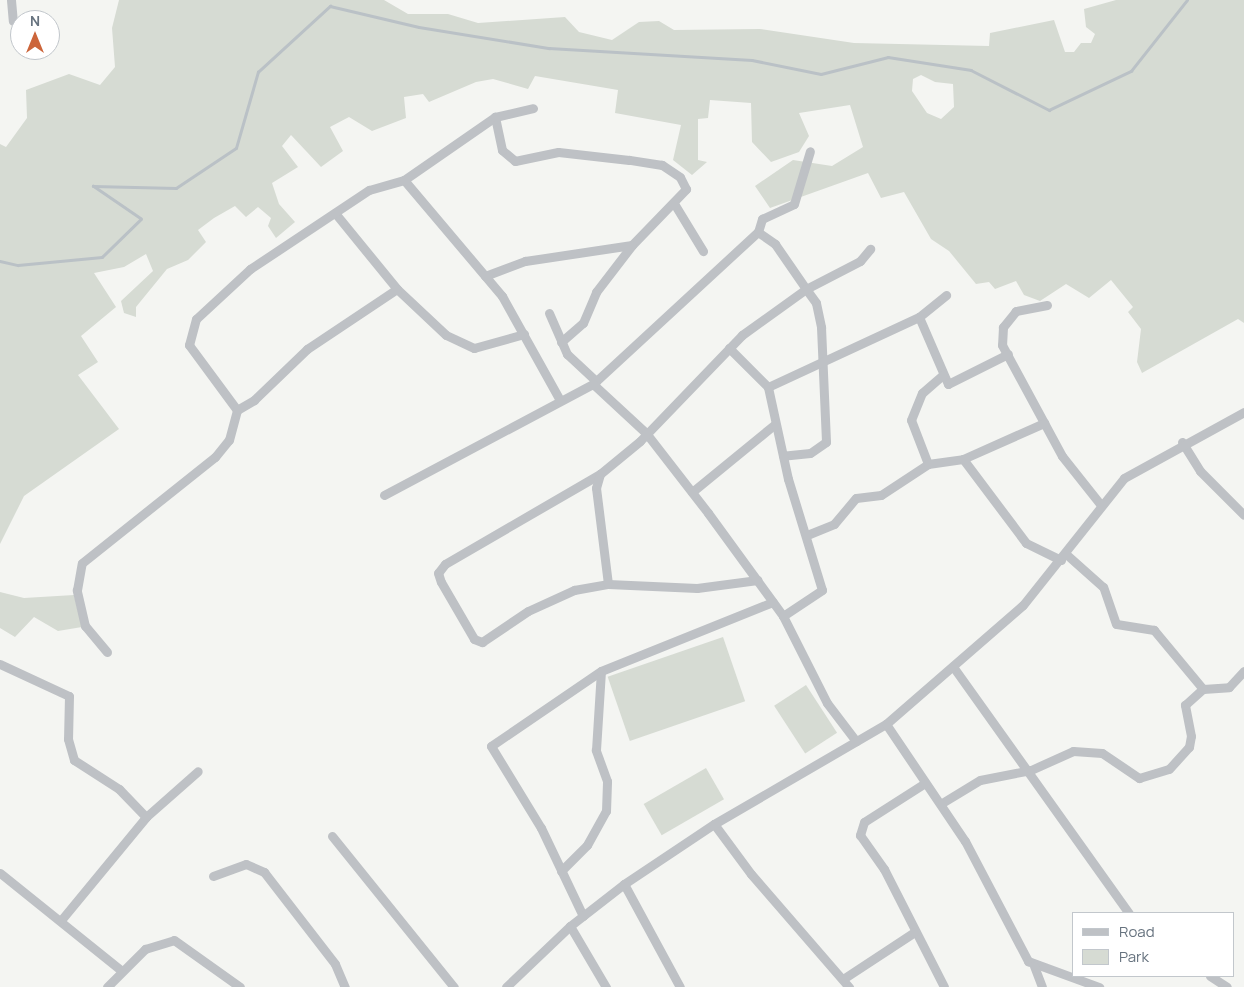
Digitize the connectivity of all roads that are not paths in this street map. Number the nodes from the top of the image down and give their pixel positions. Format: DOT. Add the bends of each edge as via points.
graph roads {
  1 [pos="533,108"];
  2 [pos="495,117"];
  3 [pos="810,151"];
  4 [pos="404,180"];
  5 [pos="674,205"];
  6 [pos="335,213"];
  7 [pos="758,232"];
  8 [pos="632,245"];
  9 [pos="870,249"];
  10 [pos="703,251"];
  11 [pos="485,276"];
  12 [pos="397,289"];
  13 [pos="806,289"];
  14 [pos="946,296"];
  15 [pos="1047,305"];
  16 [pos="549,314"];
  17 [pos="918,317"];
  18 [pos="524,334"];
  19 [pos="561,342"];
  20 [pos="728,348"];
  21 [pos="1008,354"];
  22 [pos="822,366"];
  23 [pos="943,375"];
  24 [pos="594,382"];
  25 [pos="768,387"];
  26 [pos="560,400"];
  27 [pos="238,410"];
  28 [pos="1244,412"];
  29 [pos="1044,423"];
  30 [pos="774,425"];
  31 [pos="646,433"];
  32 [pos="1182,442"];
  33 [pos="783,456"];
  34 [pos="964,459"];
  35 [pos="928,464"];
  36 [pos="600,474"];
  37 [pos="692,492"];
  38 [pos="384,495"];
  39 [pos="1100,504"];
  40 [pos="1242,510"];
  41 [pos="806,535"];
  42 [pos="1064,557"];
  43 [pos="757,580"];
  44 [pos="608,584"];
  45 [pos="773,602"];
  46 [pos="783,616"];
  47 [pos="107,652"];
  48 [pos="0,664"];
  49 [pos="954,668"];
  50 [pos="601,671"];
  51 [pos="1244,671"];
  52 [pos="1203,689"];
  53 [pos="886,724"];
  54 [pos="856,741"];
  55 [pos="1031,770"];
  56 [pos="198,771"];
  57 [pos="925,783"];
  58 [pos="942,803"];
  59 [pos="146,817"];
  60 [pos="714,824"];
  61 [pos="332,836"];
  62 [pos="561,871"];
  63 [pos="0,873"];
  64 [pos="213,876"];
  65 [pos="624,884"];
  66 [pos="1128,912"];
  67 [pos="583,916"];
  68 [pos="62,919"];
  69 [pos="570,926"];
  70 [pos="913,934"];
  71 [pos="1034,966"];
  72 [pos="122,971"];
  73 [pos="1212,977"];
  74 [pos="843,979"];
  75 [pos="508,986"];
  76 [pos="107,987"];
  77 [pos="240,987"];
  78 [pos="345,987"];
  79 [pos="454,987"];
  80 [pos="606,987"];
  81 [pos="680,987"];
  82 [pos="849,987"];
  83 [pos="944,987"];
  84 [pos="1042,987"];
  85 [pos="1098,987"];
  86 [pos="1227,987"];
  1 -- 2 [label="street"];
  2 -- 4 [label="street"];
  2 -- 5 [label="street" via="502,150 515,161 558,152 662,165 686,183"];
  3 -- 7 [label="street" via="794,204 762,219"];
  4 -- 6 [label="street" via="369,190"];
  4 -- 11 [label="street"];
  5 -- 8 [label="street"];
  5 -- 10 [label="street"];
  6 -- 12 [label="street"];
  6 -- 27 [label="street" via="250,269 196,319 189,345"];
  7 -- 13 [label="street" via="775,244"];
  7 -- 24 [label="street"];
  8 -- 11 [label="street" via="525,261"];
  8 -- 19 [label="street" via="596,292 583,323"];
  9 -- 13 [label="street" via="860,261"];
  11 -- 18 [label="street"];
  12 -- 18 [label="street" via="434,326 474,348"];
  12 -- 27 [label="street" via="313,344"];
  13 -- 20 [label="street"];
  13 -- 22 [label="street" via="820,315"];
  14 -- 17 [label="street"];
  15 -- 21 [label="street" via="1024,306 1003,327 1000,334"];
  16 -- 19 [label="street"];
  17 -- 22 [label="street" via="868,337"];
  17 -- 23 [label="street"];
  18 -- 26 [label="street"];
  19 -- 24 [label="street" via="579,368"];
  20 -- 25 [label="street"];
  20 -- 31 [label="street"];
  21 -- 23 [label="street" via="952,385"];
  21 -- 29 [label="street"];
  22 -- 25 [label="street"];
  22 -- 33 [label="street" via="826,442 810,453"];
  23 -- 35 [label="street" via="922,393 911,420"];
  24 -- 26 [label="street"];
  24 -- 31 [label="street"];
  25 -- 30 [label="street"];
  26 -- 38 [label="street"];
  27 -- 47 [label="street" via="229,440 215,457 82,563 77,590 85,626"];
  28 -- 32 [label="street"];
  29 -- 34 [label="street"];
  29 -- 39 [label="street" via="1062,456"];
  30 -- 33 [label="street"];
  30 -- 37 [label="street"];
  31 -- 36 [label="street"];
  31 -- 37 [label="street"];
  32 -- 39 [label="street" via="1124,478"];
  32 -- 40 [label="street" via="1200,471"];
  33 -- 41 [label="street"];
  34 -- 35 [label="street"];
  34 -- 42 [label="street" via="1026,543"];
  35 -- 41 [label="street" via="881,495 856,498 834,524"];
  36 -- 44 [label="street" via="596,488"];
  36 -- 44 [label="street" via="445,564 438,573 467,629 482,642 528,611 574,590"];
  37 -- 43 [label="street"];
  39 -- 42 [label="street"];
  41 -- 46 [label="street" via="822,590"];
  42 -- 49 [label="street" via="1023,605"];
  42 -- 52 [label="street" via="1103,587 1116,624 1154,630"];
  43 -- 44 [label="street" via="697,588"];
  43 -- 45 [label="street"];
  45 -- 46 [label="street"];
  45 -- 50 [label="street"];
  46 -- 54 [label="street" via="827,704"];
  48 -- 59 [label="street" via="69,696 69,753 119,789"];
  49 -- 53 [label="street"];
  49 -- 55 [label="street"];
  50 -- 62 [label="street" via="596,750 607,780 606,811 587,845"];
  50 -- 62 [label="street" via="491,746"];
  51 -- 52 [label="street" via="1229,687"];
  52 -- 55 [label="street" via="1185,706 1192,736 1181,758 1169,769 1139,778 1095,750 1062,754"];
  53 -- 54 [label="street"];
  53 -- 57 [label="street"];
  54 -- 60 [label="street"];
  55 -- 58 [label="street" via="980,780"];
  55 -- 66 [label="street" via="1064,826"];
  56 -- 59 [label="street"];
  57 -- 58 [label="street"];
  57 -- 70 [label="street" via="860,829"];
  58 -- 71 [label="street"];
  59 -- 68 [label="street"];
  60 -- 65 [label="street"];
  60 -- 74 [label="street" via="751,874"];
  61 -- 79 [label="street"];
  62 -- 67 [label="street"];
  63 -- 68 [label="street"];
  64 -- 78 [label="street" via="246,864 264,872 335,964"];
  65 -- 67 [label="street"];
  65 -- 81 [label="street"];
  67 -- 69 [label="street"];
  68 -- 72 [label="street"];
  69 -- 75 [label="street"];
  69 -- 80 [label="street"];
  70 -- 74 [label="street"];
  70 -- 83 [label="street"];
  71 -- 84 [label="street"];
  71 -- 85 [label="street"];
  72 -- 76 [label="street"];
  72 -- 77 [label="street" via="152,944 174,940"];
  73 -- 86 [label="street"];
  74 -- 82 [label="street"];
}
